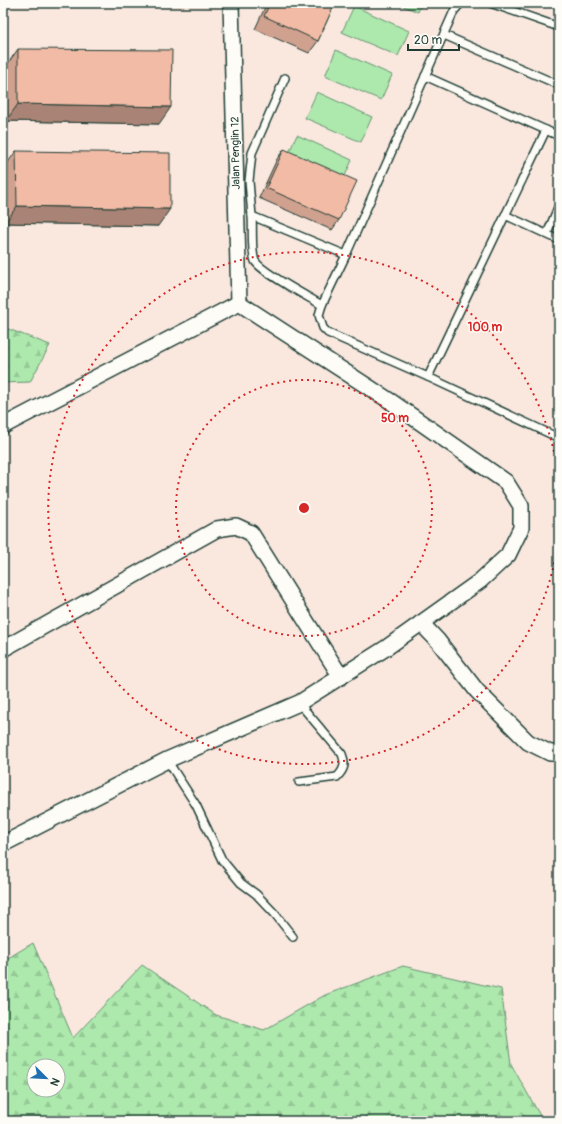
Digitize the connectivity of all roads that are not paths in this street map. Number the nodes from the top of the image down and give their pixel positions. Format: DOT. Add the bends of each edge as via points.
graph roads {
  1 [pos="231,3"];
  2 [pos="461,3"];
  3 [pos="490,3"];
  4 [pos="559,27"];
  5 [pos="444,34"];
  6 [pos="425,76"];
  7 [pos="285,78"];
  8 [pos="559,85"];
  9 [pos="546,130"];
  10 [pos="559,136"];
  11 [pos="559,205"];
  12 [pos="505,215"];
  13 [pos="252,216"];
  14 [pos="547,234"];
  15 [pos="559,240"];
  16 [pos="346,255"];
  17 [pos="239,303"];
  18 [pos="322,305"];
  19 [pos="428,377"];
  20 [pos="3,426"];
  21 [pos="559,438"];
  22 [pos="421,623"];
  23 [pos="3,649"];
  24 [pos="341,678"];
  25 [pos="298,704"];
  26 [pos="559,753"];
  27 [pos="167,760"];
  28 [pos="298,782"];
  29 [pos="3,844"];
  30 [pos="293,937"];
  1 -- 17 [label="street, Jalan Penglin 12"];
  2 -- 5 [label="lane" via="454,11"];
  3 -- 4 [label="lane"];
  5 -- 6 [label="lane"];
  5 -- 8 [label="lane"];
  6 -- 9 [label="lane"];
  6 -- 16 [label="lane"];
  7 -- 13 [label="lane" via="252,153 249,181"];
  9 -- 10 [label="lane"];
  9 -- 12 [label="lane"];
  11 -- 14 [label="lane"];
  12 -- 14 [label="lane"];
  12 -- 19 [label="lane"];
  13 -- 16 [label="lane"];
  13 -- 18 [label="lane" via="256,263"];
  14 -- 15 [label="lane"];
  16 -- 18 [label="lane"];
  17 -- 20 [label="street"];
  17 -- 22 [label="street" via="390,401 506,482 522,506 521,528 508,555 480,581"];
  18 -- 19 [label="lane" via="319,315 323,328 328,333"];
  19 -- 21 [label="lane"];
  22 -- 24 [label="street"];
  22 -- 26 [label="street" via="477,691 528,742 550,753"];
  23 -- 24 [label="street" via="217,529 236,526 251,533"];
  24 -- 25 [label="street"];
  25 -- 27 [label="street"];
  25 -- 28 [label="lane" via="342,754 345,762 343,771 337,778"];
  27 -- 29 [label="street"];
  27 -- 30 [label="lane" via="196,805 222,860 241,883 275,914"];
}
